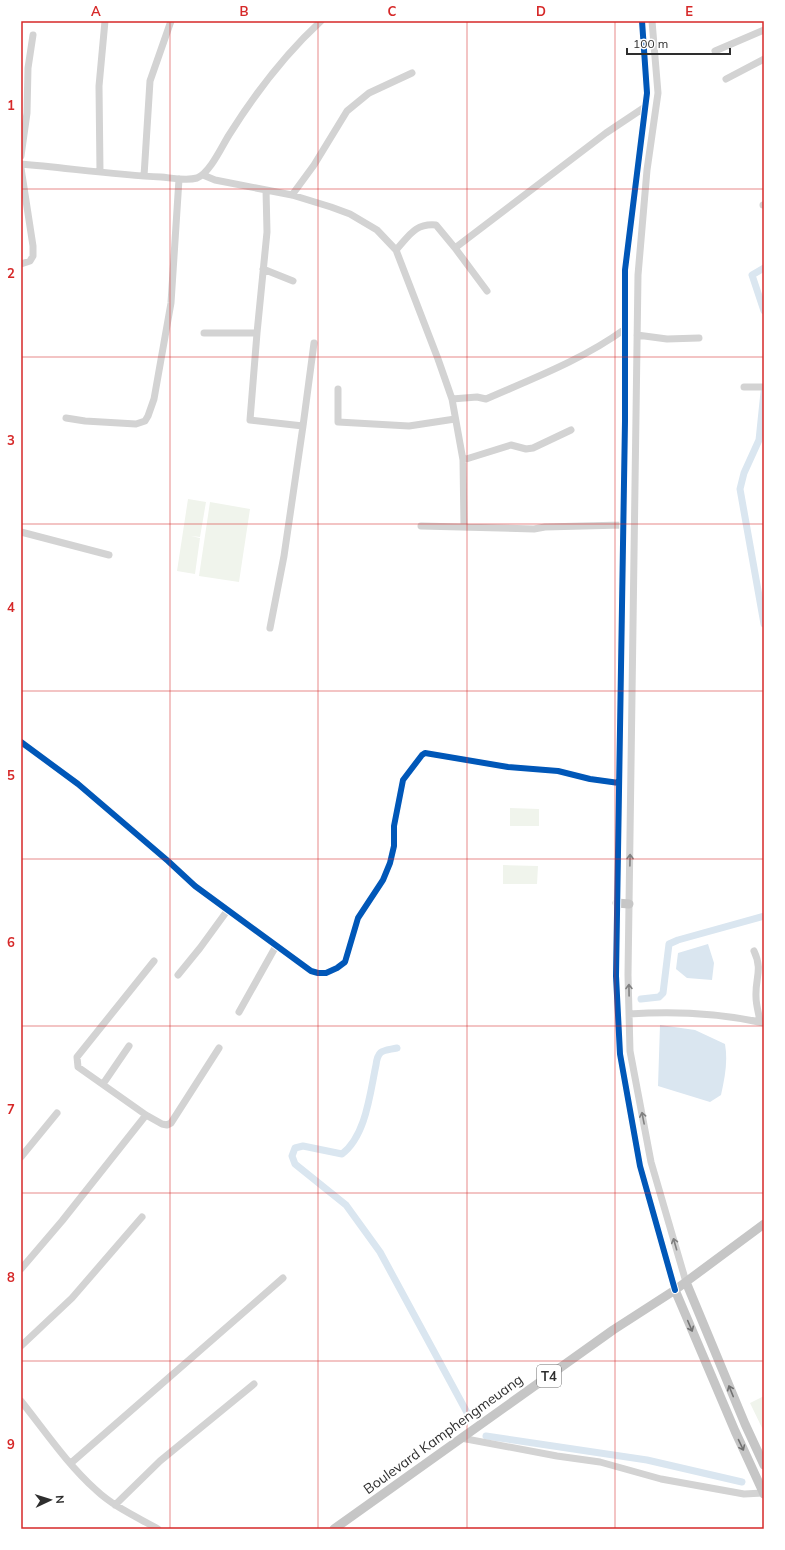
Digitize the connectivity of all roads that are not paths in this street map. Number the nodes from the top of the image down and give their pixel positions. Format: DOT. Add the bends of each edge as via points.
graph roads {
  1 [pos="105,21"];
  2 [pos="171,21"];
  3 [pos="321,21"];
  4 [pos="642,21"];
  5 [pos="652,21"];
  6 [pos="764,30"];
  7 [pos="33,35"];
  8 [pos="715,51"];
  9 [pos="764,59"];
  10 [pos="412,73"];
  11 [pos="726,79"];
  12 [pos="645,107"];
  13 [pos="21,156"];
  14 [pos="21,164"];
  15 [pos="21,168"];
  16 [pos="100,172"];
  17 [pos="202,175"];
  18 [pos="144,176"];
  19 [pos="178,179"];
  20 [pos="266,190"];
  21 [pos="292,195"];
  22 [pos="455,248"];
  23 [pos="396,250"];
  24 [pos="21,264"];
  25 [pos="263,269"];
  26 [pos="293,281"];
  27 [pos="487,291"];
  28 [pos="625,329"];
  29 [pos="204,333"];
  30 [pos="257,333"];
  31 [pos="637,335"];
  32 [pos="699,338"];
  33 [pos="314,343"];
  34 [pos="764,387"];
  35 [pos="744,388"];
  36 [pos="338,390"];
  37 [pos="452,399"];
  38 [pos="66,418"];
  39 [pos="455,418"];
  40 [pos="303,426"];
  41 [pos="571,430"];
  42 [pos="463,460"];
  43 [pos="622,524"];
  44 [pos="421,526"];
  45 [pos="464,527"];
  46 [pos="21,532"];
  47 [pos="109,555"];
  48 [pos="270,628"];
  49 [pos="21,742"];
  50 [pos="619,783"];
  51 [pos="617,904"];
  52 [pos="629,904"];
  53 [pos="227,911"];
  54 [pos="276,946"];
  55 [pos="754,951"];
  56 [pos="154,961"];
  57 [pos="178,975"];
  58 [pos="239,1012"];
  59 [pos="629,1014"];
  60 [pos="762,1022"];
  61 [pos="128,1046"];
  62 [pos="219,1048"];
  63 [pos="103,1084"];
  64 [pos="57,1113"];
  65 [pos="146,1115"];
  66 [pos="21,1157"];
  67 [pos="142,1217"];
  68 [pos="764,1224"];
  69 [pos="21,1269"];
  70 [pos="283,1278"];
  71 [pos="686,1282"];
  72 [pos="675,1290"];
  73 [pos="21,1346"];
  74 [pos="254,1384"];
  75 [pos="21,1401"];
  76 [pos="461,1438"];
  77 [pos="71,1463"];
  78 [pos="764,1466"];
  79 [pos="764,1494"];
  80 [pos="115,1505"];
  81 [pos="158,1529"];
  82 [pos="334,1529"];
  1 -- 16 [label="street" via="99,86"];
  2 -- 18 [label="street" via="150,81"];
  3 -- 17 [label="street" via="299,41 270,75"];
  4 -- 12 [label="street" via="647,93"];
  5 -- 31 [label="street" via="658,93 647,170 638,275"];
  6 -- 8 [label="street"];
  7 -- 13 [label="street"];
  9 -- 11 [label="street"];
  10 -- 21 [label="street" via="369,93 347,112"];
  12 -- 22 [label="street" via="606,133"];
  12 -- 28 [label="street" via="625,270"];
  14 -- 16 [label="street"];
  15 -- 24 [label="street" via="33,256 30,261"];
  16 -- 18 [label="street"];
  17 -- 19 [label="street" via="192,179"];
  17 -- 20 [label="street"];
  18 -- 19 [label="street"];
  19 -- 38 [label="street" via="171,303 154,399 148,416 145,421 136,424"];
  20 -- 21 [label="street"];
  20 -- 25 [label="street" via="267,232"];
  21 -- 23 [label="street" via="350,214 377,230"];
  22 -- 23 [label="street" via="436,225 427,224 417,227"];
  22 -- 27 [label="street"];
  23 -- 37 [label="street"];
  25 -- 26 [label="street"];
  25 -- 30 [label="street"];
  28 -- 37 [label="street" via="594,350 486,399"];
  28 -- 43 [label="street"];
  29 -- 30 [label="street"];
  30 -- 40 [label="street" via="250,420"];
  31 -- 32 [label="street" via="667,339"];
  52 -- 31 [label="street, one-way"];
  33 -- 40 [label="street"];
  34 -- 35 [label="street"];
  36 -- 39 [label="street" via="338,422 409,426"];
  37 -- 39 [label="street"];
  39 -- 42 [label="street"];
  40 -- 48 [label="street" via="284,556"];
  41 -- 42 [label="street" via="533,448 511,445"];
  42 -- 45 [label="street"];
  43 -- 45 [label="street" via="534,529"];
  43 -- 50 [label="street"];
  44 -- 45 [label="street"];
  46 -- 47 [label="street"];
  49 -- 53 [label="street" via="78,784 168,860 194,886"];
  50 -- 51 [label="street"];
  50 -- 54 [label="street" via="558,771 508,767 426,753 403,780 390,863 383,880 358,918 345,962 326,973 318,973 311,971"];
  51 -- 52 [label="main road"];
  51 -- 72 [label="street" via="616,976 620,1054 640,1166"];
  59 -- 52 [label="street, one-way"];
  53 -- 54 [label="street"];
  53 -- 57 [label="street"];
  54 -- 58 [label="street"];
  55 -- 60 [label="street" via="759,974 756,996"];
  56 -- 63 [label="street" via="77,1058 78,1066"];
  59 -- 60 [label="street" via="701,1013"];
  71 -- 59 [label="street, one-way" via="651,1162 630,1050"];
  61 -- 63 [label="street"];
  62 -- 65 [label="street" via="171,1123 162,1124"];
  63 -- 65 [label="street"];
  64 -- 66 [label="street"];
  65 -- 69 [label="street"];
  67 -- 73 [label="street" via="72,1298"];
  68 -- 71 [label="main road, Boulevard Kamphengmeuang / T4"];
  70 -- 77 [label="street"];
  71 -- 72 [label="main road, Boulevard Kamphengmeuang / T4"];
  78 -- 71 [label="main road, one-way"];
  72 -- 76 [label="main road, Boulevard Kamphengmeuang / T4" via="613,1330"];
  72 -- 79 [label="main road, one-way"];
  74 -- 80 [label="street" via="160,1461"];
  75 -- 77 [label="street"];
  76 -- 79 [label="street" via="600,1462 661,1479 744,1494"];
  76 -- 82 [label="main road, Boulevard Kamphengmeuang / T4"];
  77 -- 80 [label="street" via="96,1490"];
  80 -- 81 [label="street"];
}
